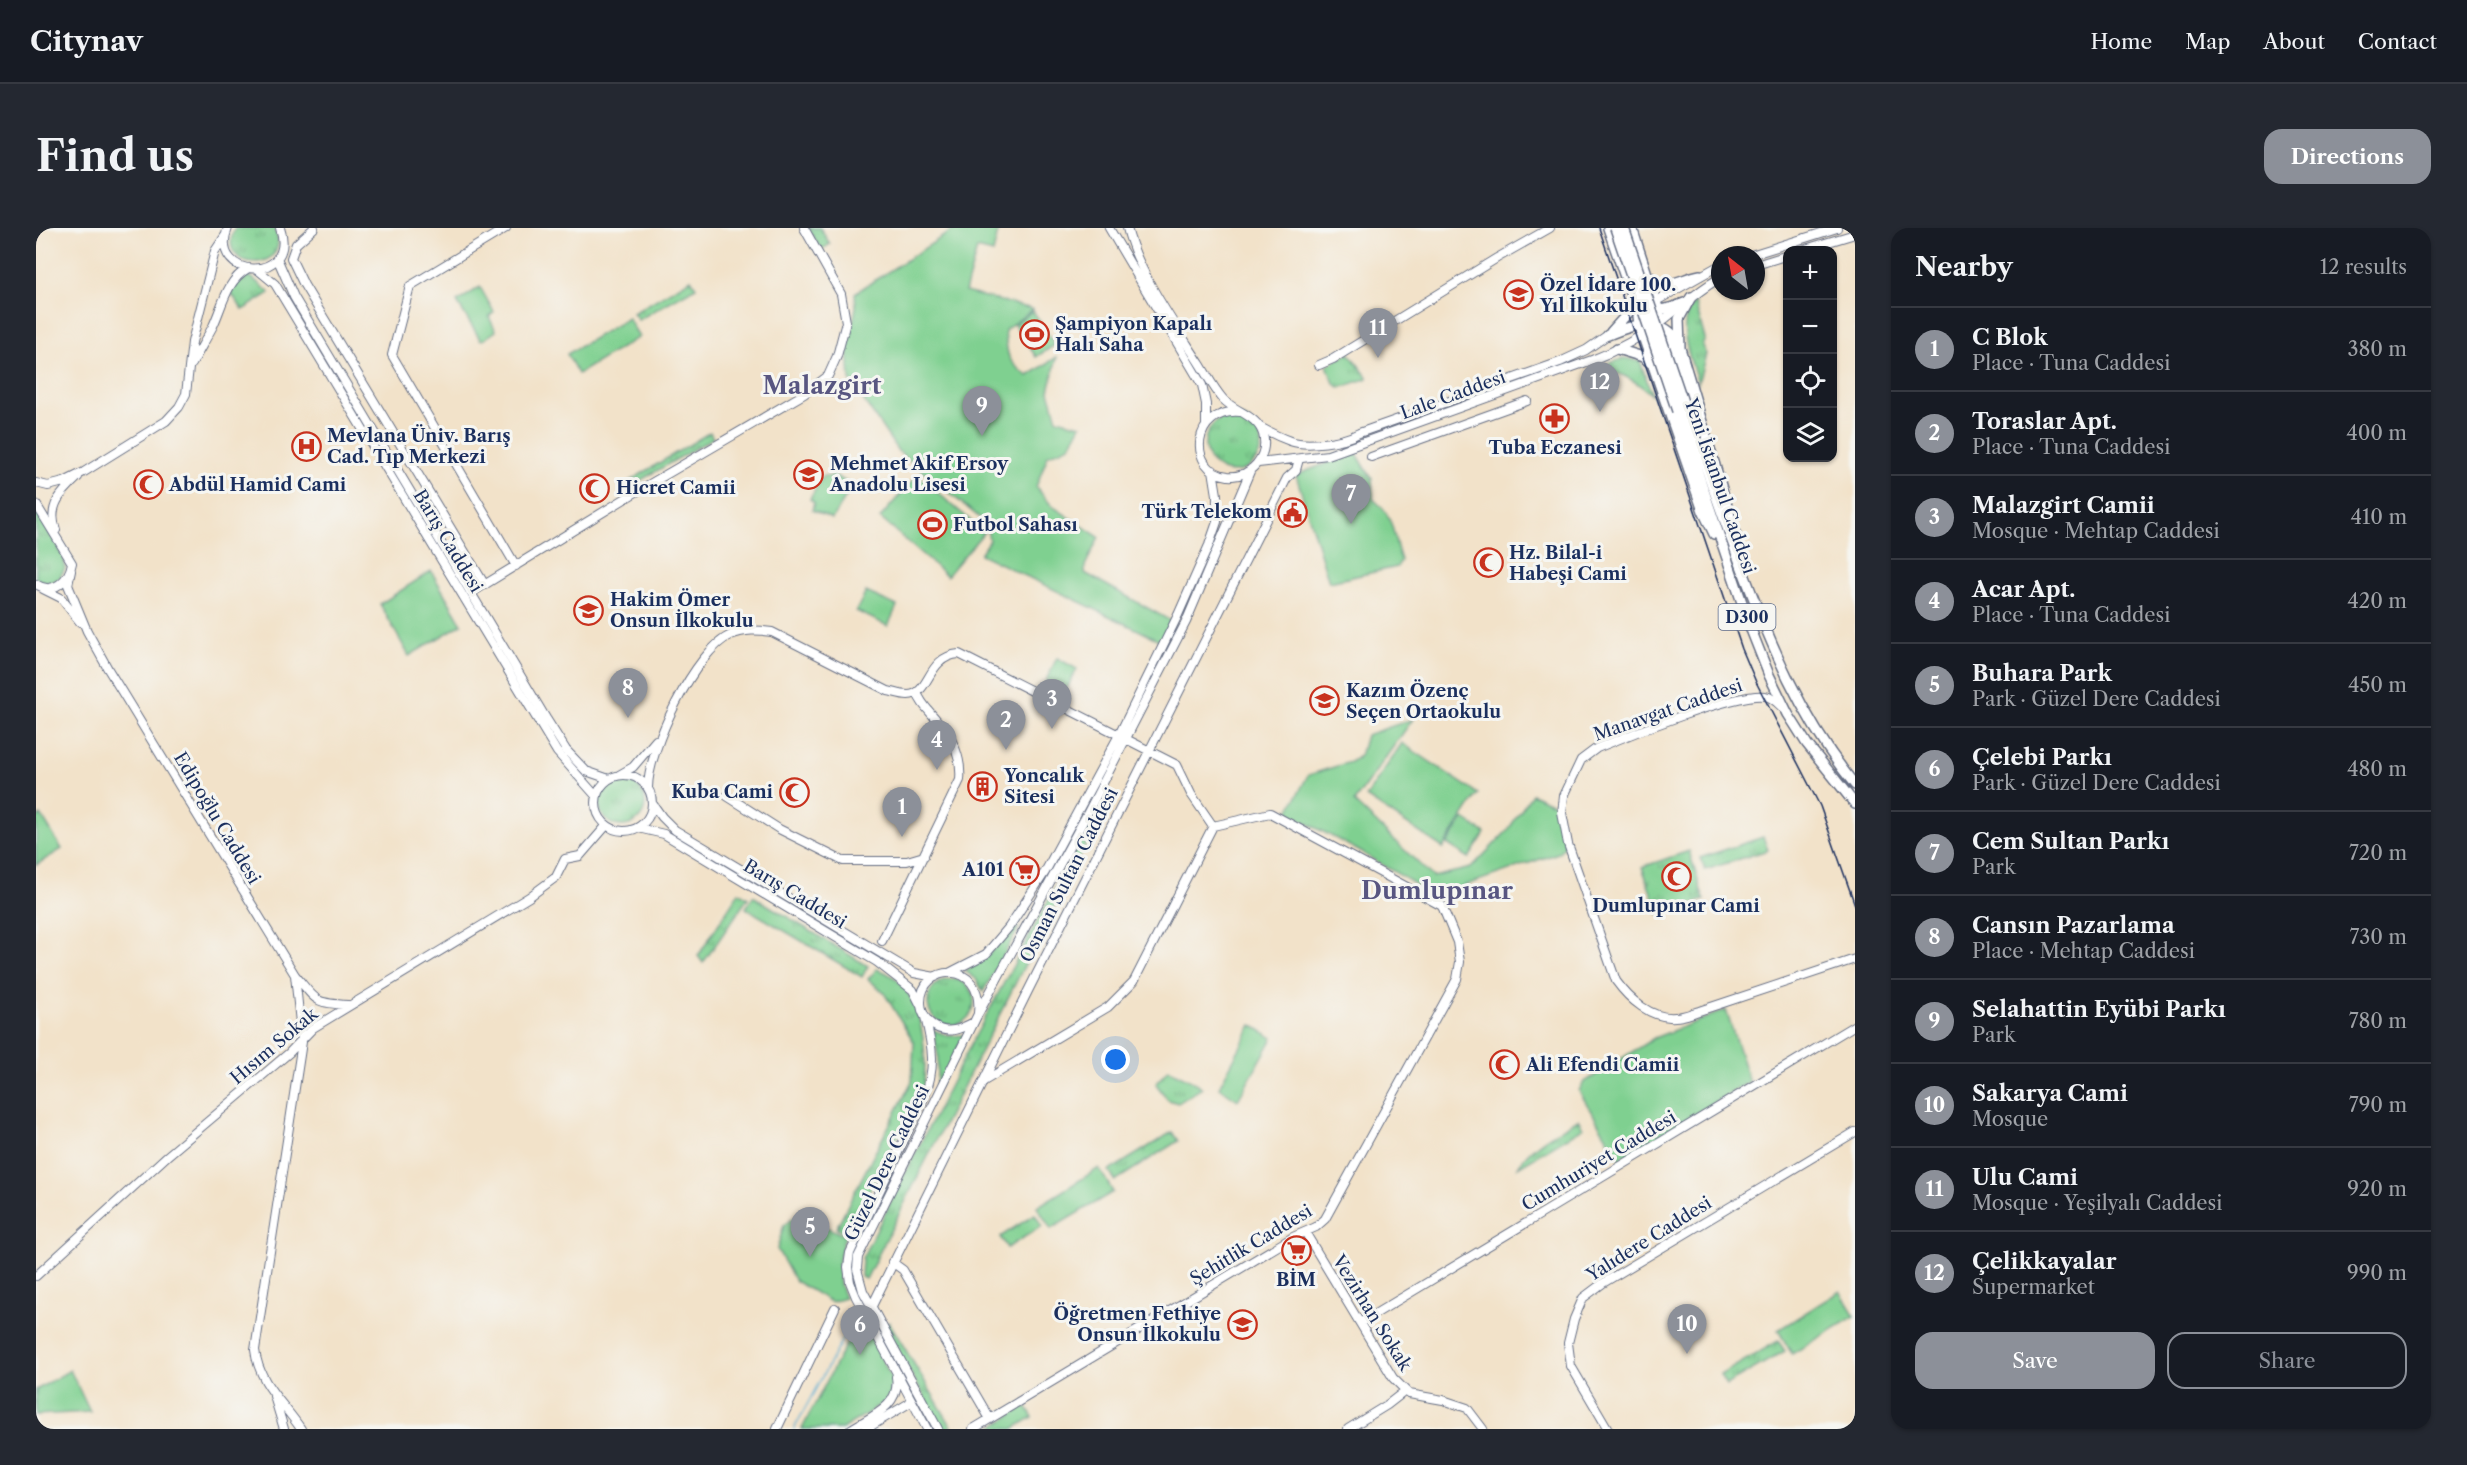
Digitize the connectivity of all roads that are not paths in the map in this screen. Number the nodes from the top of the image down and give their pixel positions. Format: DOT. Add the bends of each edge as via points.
graph roads {
  1 [pos="289,228"];
  2 [pos="314,228"];
  3 [pos="506,228"];
  4 [pos="804,228"];
  5 [pos="1109,228"];
  6 [pos="1127,228"];
  7 [pos="1550,228"];
  8 [pos="1608,228"];
  9 [pos="1615,228"];
  10 [pos="1624,228"];
  11 [pos="1632,228"];
  12 [pos="1837,228"];
  13 [pos="226,232"];
  14 [pos="281,232"];
  15 [pos="1855,234"];
  16 [pos="1815,246"];
  17 [pos="1765,251"];
  18 [pos="1783,257"];
  19 [pos="277,258"];
  20 [pos="1765,262"];
  21 [pos="247,269"];
  22 [pos="258,270"];
  23 [pos="1711,270"];
  24 [pos="1648,274"];
  25 [pos="1700,275"];
  26 [pos="1626,283"];
  27 [pos="1711,284"];
  28 [pos="1673,291"];
  29 [pos="1631,299"];
  30 [pos="1688,300"];
  31 [pos="1659,305"];
  32 [pos="1644,309"];
  33 [pos="1649,327"];
  34 [pos="1608,335"];
  35 [pos="1680,348"];
  36 [pos="1617,349"];
  37 [pos="1578,354"];
  38 [pos="1652,362"];
  39 [pos="191,365"];
  40 [pos="1319,365"];
  41 [pos="1522,386"];
  42 [pos="1527,401"];
  43 [pos="1681,410"];
  44 [pos="1240,412"];
  45 [pos="1206,424"];
  46 [pos="1702,426"];
  47 [pos="1260,427"];
  48 [pos="1371,457"];
  49 [pos="1299,459"];
  50 [pos="1258,463"];
  51 [pos="1251,469"];
  52 [pos="1213,470"];
  53 [pos="84,472"];
  54 [pos="36,483"];
  55 [pos="36,504"];
  56 [pos="63,547"];
  57 [pos="1725,552"];
  58 [pos="516,566"];
  59 [pos="71,571"];
  60 [pos="1744,574"];
  61 [pos="485,585"];
  62 [pos="39,586"];
  63 [pos="471,593"];
  64 [pos="87,631"];
  65 [pos="917,692"];
  66 [pos="1788,714"];
  67 [pos="663,732"];
  68 [pos="1123,737"];
  69 [pos="1149,751"];
  70 [pos="619,775"];
  71 [pos="609,779"];
  72 [pos="1855,785"];
  73 [pos="648,788"];
  74 [pos="596,796"];
  75 [pos="727,796"];
  76 [pos="652,803"];
  77 [pos="1855,804"];
  78 [pos="606,826"];
  79 [pos="1213,826"];
  80 [pos="638,828"];
  81 [pos="924,856"];
  82 [pos="882,941"];
  83 [pos="1855,959"];
  84 [pos="949,973"];
  85 [pos="295,975"];
  86 [pos="935,977"];
  87 [pos="350,1005"];
  88 [pos="921,1006"];
  89 [pos="925,1017"];
  90 [pos="976,1018"];
  91 [pos="1855,1025"];
  92 [pos="302,1042"];
  93 [pos="983,1082"];
  94 [pos="1855,1132"];
  95 [pos="1305,1232"];
  96 [pos="892,1262"];
  97 [pos="36,1276"];
  98 [pos="836,1308"];
  99 [pos="871,1308"];
  100 [pos="1360,1323"];
  101 [pos="895,1373"];
  102 [pos="1405,1391"];
  103 [pos="273,1395"];
  104 [pos="911,1402"];
  105 [pos="990,1419"];
  106 [pos="284,1429"];
  107 [pos="301,1429"];
  108 [pos="777,1429"];
  109 [pos="851,1429"];
  110 [pos="866,1429"];
  111 [pos="927,1429"];
  112 [pos="938,1429"];
  113 [pos="973,1429"];
  114 [pos="1348,1429"];
  115 [pos="1484,1429"];
  116 [pos="1608,1429"];
  1 -- 14 [label="street"];
  2 -- 61 [label="street, Barış Caddesi" via="296,244 291,258"];
  3 -- 58 [label="street" via="410,286 392,355"];
  4 -- 58 [label="street" via="845,303 846,322 828,376"];
  5 -- 45 [label="street" via="1202,385"];
  6 -- 44 [label="street" via="1142,268 1193,352 1222,398"];
  7 -- 40 [label="street"];
  8 -- 26 [label="highway"];
  9 -- 43 [label="highway, Yeni İstanbul Caddesi / D300, bridge"];
  10 -- 43 [label="highway, Yeni İstanbul Caddesi / D300, bridge"];
  11 -- 24 [label="highway"];
  12 -- 17 [label="street"];
  13 -- 21 [label="street" via="225,245 232,260"];
  13 -- 39 [label="street" via="215,251 192,342"];
  14 -- 19 [label="street"];
  15 -- 16 [label="street"];
  18 -- 20 [label="street"];
  19 -- 22 [label="street"];
  19 -- 63 [label="street, Barış Caddesi" via="294,297"];
  21 -- 22 [label="street"];
  21 -- 39 [label="street" via="230,286"];
  22 -- 74 [label="street, Barış Caddesi" via="275,284 557,752"];
  23 -- 25 [label="street"];
  24 -- 25 [label="highway" via="1666,285"];
  24 -- 26 [label="highway" via="1649,284 1641,292 1633,291"];
  24 -- 31 [label="highway"];
  25 -- 28 [label="street"];
  26 -- 29 [label="highway"];
  27 -- 30 [label="street, Lale Caddesi"];
  28 -- 30 [label="street" via="1672,302"];
  28 -- 31 [label="street"];
  29 -- 32 [label="highway"];
  29 -- 34 [label="highway" via="1628,313"];
  30 -- 31 [label="highway"];
  30 -- 33 [label="street, Lale Caddesi"];
  30 -- 35 [label="highway" via="1678,323"];
  31 -- 32 [label="highway"];
  31 -- 33 [label="highway"];
  32 -- 33 [label="highway" via="1638,316"];
  32 -- 34 [label="street, Lale Caddesi"];
  33 -- 34 [label="highway"];
  33 -- 35 [label="highway" via="1672,334"];
  33 -- 36 [label="street, Lale Caddesi"];
  33 -- 38 [label="highway"];
  34 -- 36 [label="street" via="1618,341"];
  34 -- 37 [label="street, Lale Caddesi"];
  35 -- 46 [label="highway"];
  36 -- 38 [label="highway"];
  36 -- 41 [label="street, Lale Caddesi"];
  37 -- 41 [label="street" via="1524,379"];
  37 -- 47 [label="street, Lale Caddesi" via="1351,437 1324,443 1292,442"];
  38 -- 46 [label="highway" via="1653,345 1663,340 1670,343"];
  38 -- 57 [label="highway" via="1703,510"];
  39 -- 53 [label="street" via="186,394 166,422"];
  41 -- 49 [label="street, Lale Caddesi" via="1328,455"];
  42 -- 48 [label="street, Lale Caddesi"];
  43 -- 57 [label="highway, Yeni İstanbul Caddesi / D300"];
  43 -- 60 [label="highway, Yeni İstanbul Caddesi / D300"];
  44 -- 45 [label="street" via="1221,413"];
  44 -- 47 [label="street"];
  45 -- 52 [label="street" via="1201,453"];
  46 -- 60 [label="highway" via="1739,544"];
  47 -- 50 [label="street" via="1264,445"];
  49 -- 50 [label="street, Lale Caddesi"];
  49 -- 69 [label="street, Osman Sultan Caddesi"];
  50 -- 51 [label="street"];
  51 -- 52 [label="street" via="1236,476"];
  51 -- 68 [label="street" via="1186,622"];
  52 -- 68 [label="street" via="1217,522"];
  53 -- 54 [label="street" via="48,486"];
  53 -- 56 [label="street" via="56,498 52,514"];
  55 -- 56 [label="street"];
  56 -- 59 [label="street" via="72,563"];
  57 -- 66 [label="highway, Yeni İstanbul Caddesi / D300" via="1758,648"];
  58 -- 61 [label="street"];
  59 -- 62 [label="street" via="52,588"];
  59 -- 64 [label="street" via="68,585"];
  60 -- 72 [label="highway, Yeni İstanbul Caddesi / D300" via="1795,695 1821,740"];
  61 -- 63 [label="street"];
  62 -- 64 [label="street" via="60,598"];
  63 -- 71 [label="street, Barış Caddesi" via="566,750 586,771"];
  64 -- 85 [label="street, Edipoğlu Caddesi"];
  65 -- 67 [label="street" via="907,695 888,691 772,632 752,630 731,635 706,654"];
  65 -- 68 [label="street" via="937,662 959,654"];
  65 -- 81 [label="street" via="951,740 961,776"];
  66 -- 77 [label="highway, Yeni İstanbul Caddesi / D300"];
  66 -- 83 [label="street, Manavgat Caddesi" via="1769,697 1738,698 1597,748 1581,760 1564,796 1562,813 1568,844 1616,981 1629,998 1658,1015 1675,1017 1699,1011"];
  67 -- 70 [label="street" via="633,767"];
  67 -- 73 [label="street" via="648,773"];
  68 -- 69 [label="street"];
  68 -- 84 [label="street" via="1010,927 986,954"];
  68 -- 90 [label="street, Güzel Dere Caddesi"];
  69 -- 79 [label="street" via="1177,765"];
  69 -- 93 [label="street, Osman Sultan Caddesi"];
  70 -- 71 [label="street"];
  70 -- 73 [label="street" via="636,777"];
  71 -- 74 [label="street"];
  73 -- 76 [label="street"];
  74 -- 78 [label="street" via="596,813"];
  75 -- 81 [label="street" via="779,829 843,861 907,861"];
  76 -- 80 [label="street" via="648,817"];
  76 -- 86 [label="street, Barış Caddesi" via="675,830 914,973"];
  78 -- 80 [label="street" via="622,832"];
  78 -- 87 [label="street, Hısım Sokak" via="580,856 565,859 556,877 529,897"];
  79 -- 93 [label="street" via="1134,981 1108,1008"];
  79 -- 95 [label="street, Şehitlik Caddesi" via="1270,813 1442,906 1456,942 1460,962 1457,979 1442,1008 1325,1219"];
  80 -- 88 [label="street, Barış Caddesi" via="664,834 877,962 913,990"];
  81 -- 82 [label="street"];
  84 -- 86 [label="street"];
  84 -- 90 [label="street" via="968,979 974,986 978,995"];
  85 -- 87 [label="street" via="317,1001"];
  85 -- 92 [label="street, Edipoğlu Caddesi"];
  86 -- 88 [label="street" via="924,989"];
  87 -- 92 [label="street, Hısım Sokak" via="313,1028"];
  88 -- 89 [label="street"];
  89 -- 90 [label="street" via="946,1030 955,1030"];
  89 -- 101 [label="street, Güzel Dere Caddesi" via="932,1045 932,1078 855,1239 848,1267 856,1298"];
  90 -- 99 [label="street, Güzel Dere Caddesi" via="860,1250 856,1269"];
  91 -- 100 [label="street, Cumhuriyet Caddesi"];
  92 -- 97 [label="street, Hısım Sokak" via="175,1149"];
  92 -- 103 [label="street, Edipoğlu Caddesi" via="255,1350 257,1368"];
  93 -- 96 [label="street, Osman Sultan Caddesi"];
  94 -- 116 [label="street, Yalıdere Caddesi" via="1583,1298 1568,1343 1571,1366"];
  95 -- 100 [label="street, Vezirhan Sokak"];
  95 -- 105 [label="street, Şehitlik Caddesi"];
  96 -- 99 [label="street, Osman Sultan Caddesi"];
  96 -- 105 [label="street" via="903,1270"];
  98 -- 108 [label="street"];
  99 -- 112 [label="street, Güzel Dere Caddesi"];
  100 -- 102 [label="street, Vezirhan Sokak"];
  101 -- 104 [label="street, Güzel Dere Caddesi"];
  101 -- 109 [label="street" via="894,1399"];
  102 -- 114 [label="street"];
  102 -- 115 [label="street, Vezirhan Sokak" via="1467,1408"];
  103 -- 106 [label="street"];
  103 -- 107 [label="street"];
  104 -- 110 [label="street"];
  104 -- 111 [label="street, Güzel Dere Caddesi"];
  105 -- 113 [label="street, Şehitlik Caddesi"];
}
